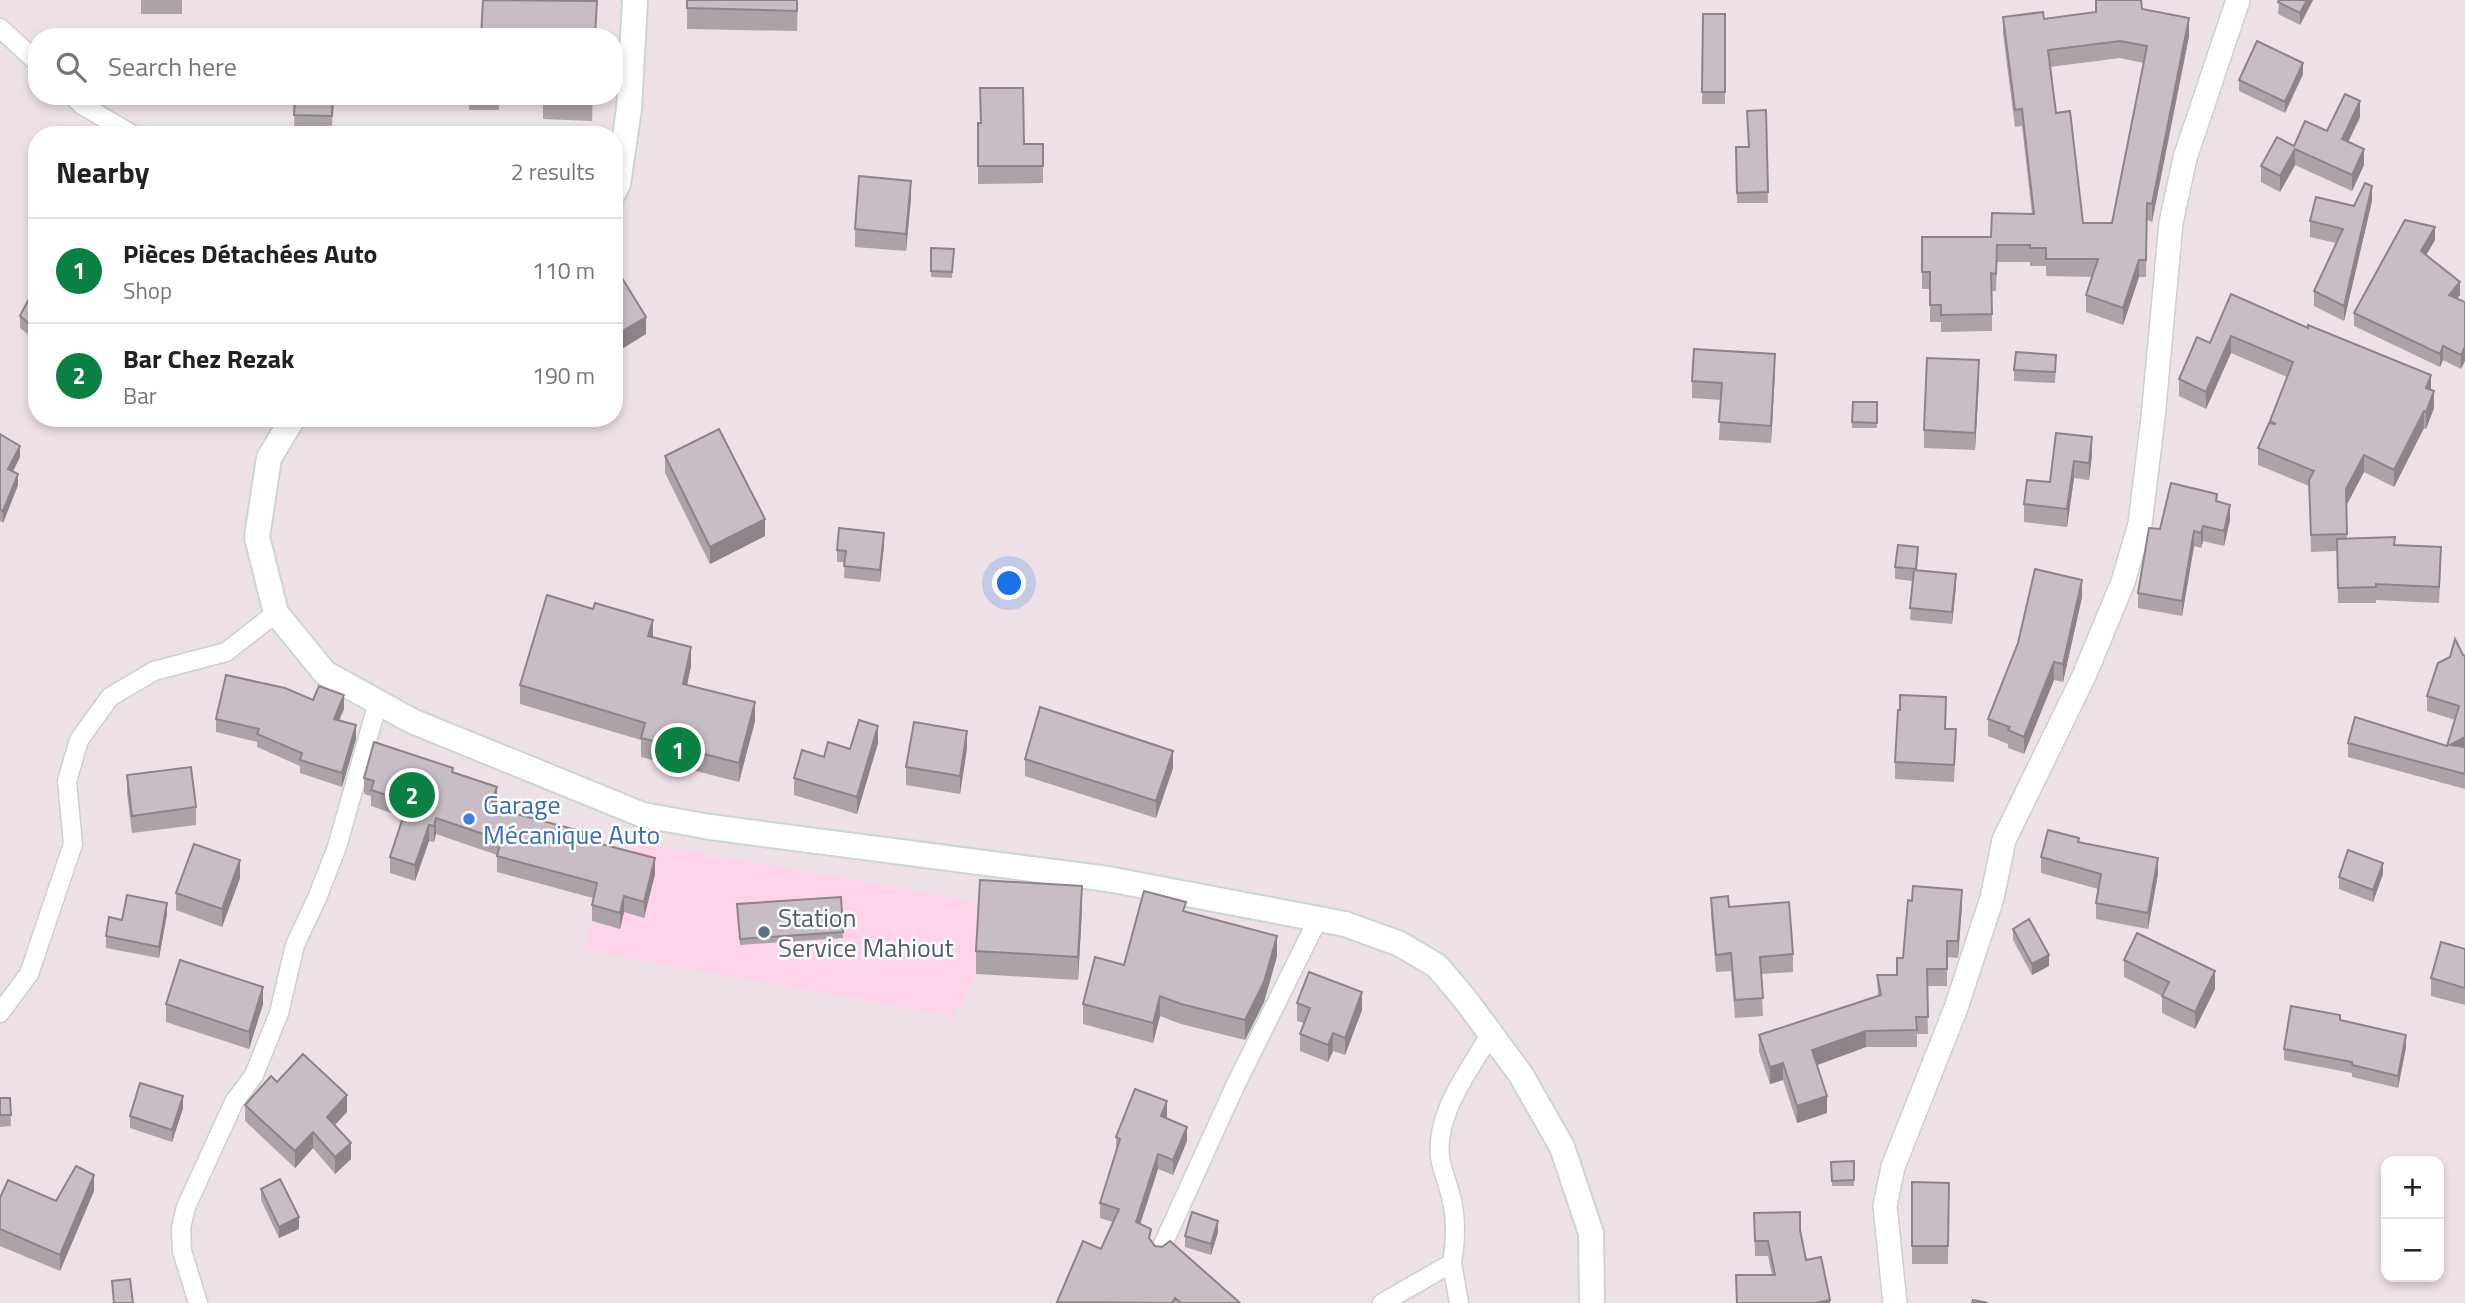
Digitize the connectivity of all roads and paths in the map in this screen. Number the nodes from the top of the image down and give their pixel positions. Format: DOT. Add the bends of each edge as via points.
graph roads {
  1 [pos="635,0"];
  2 [pos="2238,0"];
  3 [pos="0,28"];
  4 [pos="28,54"];
  5 [pos="82,105"];
  6 [pos="118,126"];
  7 [pos="623,150"];
  8 [pos="288,427"];
  9 [pos="276,613"];
  10 [pos="378,702"];
  11 [pos="1318,919"];
  12 [pos="0,1013"];
  13 [pos="1491,1034"];
  14 [pos="1160,1251"];
  15 [pos="1452,1263"];
  16 [pos="198,1303"];
  17 [pos="1382,1303"];
  18 [pos="1459,1303"];
  19 [pos="1592,1303"];
  20 [pos="1895,1303"];
  1 -- 7 [label="main road"];
  2 -- 20 [label="street" via="2185,158 2171,223 2140,524 2123,582 2084,676 2004,840 1992,898 1956,1008 1894,1167 1885,1206"];
  3 -- 4 [label="street"];
  5 -- 6 [label="street"];
  8 -- 9 [label="main road" via="269,458 257,537"];
  9 -- 10 [label="main road" via="325,673"];
  9 -- 12 [label="street" via="226,652 154,671 110,697 79,740 67,781 73,844 29,974"];
  10 -- 11 [label="main road" via="412,721 643,814 710,827 1108,879"];
  10 -- 16 [label="street" via="337,847 295,945 279,1013 254,1075 234,1102 186,1207 182,1251"];
  11 -- 13 [label="main road" via="1400,944 1437,966"];
  11 -- 14 [label="street"];
  13 -- 15 [label="street" via="1450,1106 1442,1133 1440,1154 1455,1218"];
  13 -- 19 [label="main road" via="1521,1075 1562,1147 1591,1233"];
  15 -- 17 [label="street"];
  15 -- 18 [label="street"];
}
